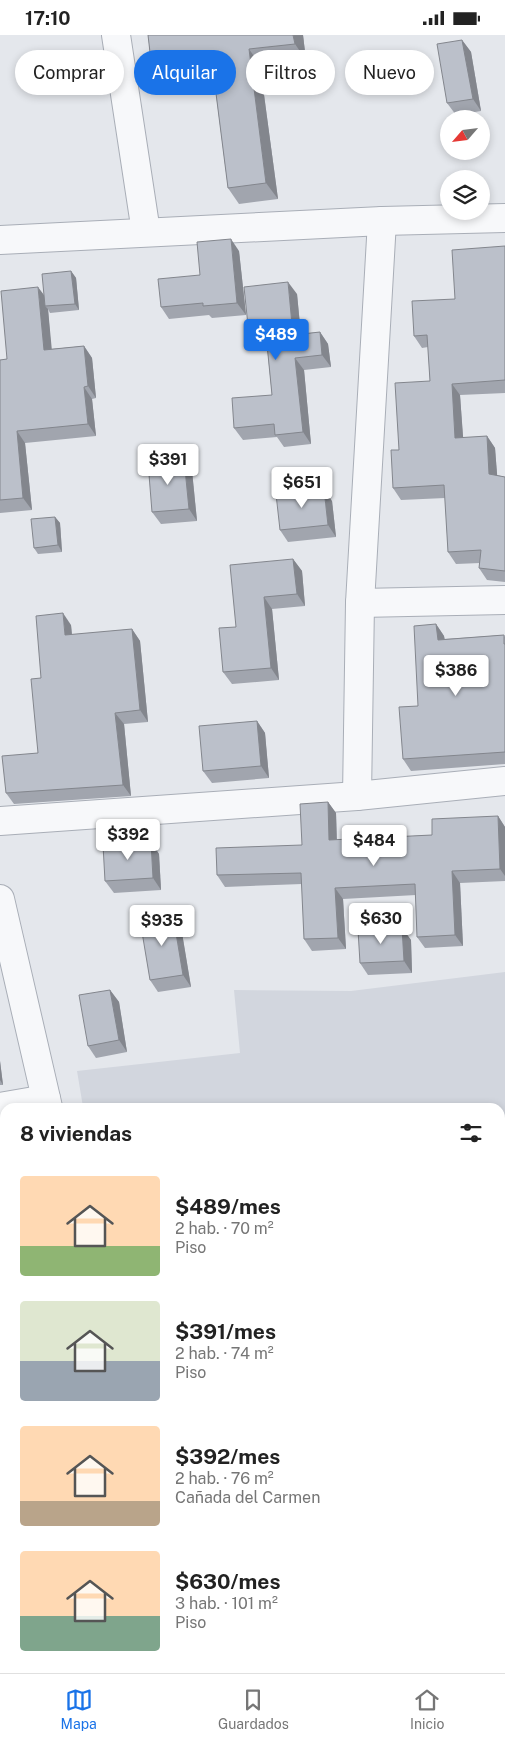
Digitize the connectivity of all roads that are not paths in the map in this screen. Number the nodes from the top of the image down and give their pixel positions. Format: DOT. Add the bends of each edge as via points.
graph roads {
  1 [pos="116,35"];
  2 [pos="505,218"];
  3 [pos="382,221"];
  4 [pos="146,232"];
  5 [pos="0,240"];
  6 [pos="505,600"];
  7 [pos="360,603"];
  8 [pos="505,781"];
  9 [pos="357,796"];
  10 [pos="0,821"];
  11 [pos="0,899"];
  12 [pos="47,1103"];
  1 -- 4 [label="street"];
  2 -- 3 [label="street"];
  3 -- 4 [label="street"];
  3 -- 7 [label="street"];
  4 -- 5 [label="street"];
  6 -- 7 [label="street"];
  7 -- 9 [label="street"];
  8 -- 9 [label="street"];
  9 -- 10 [label="street"];
  11 -- 12 [label="street"];
}
